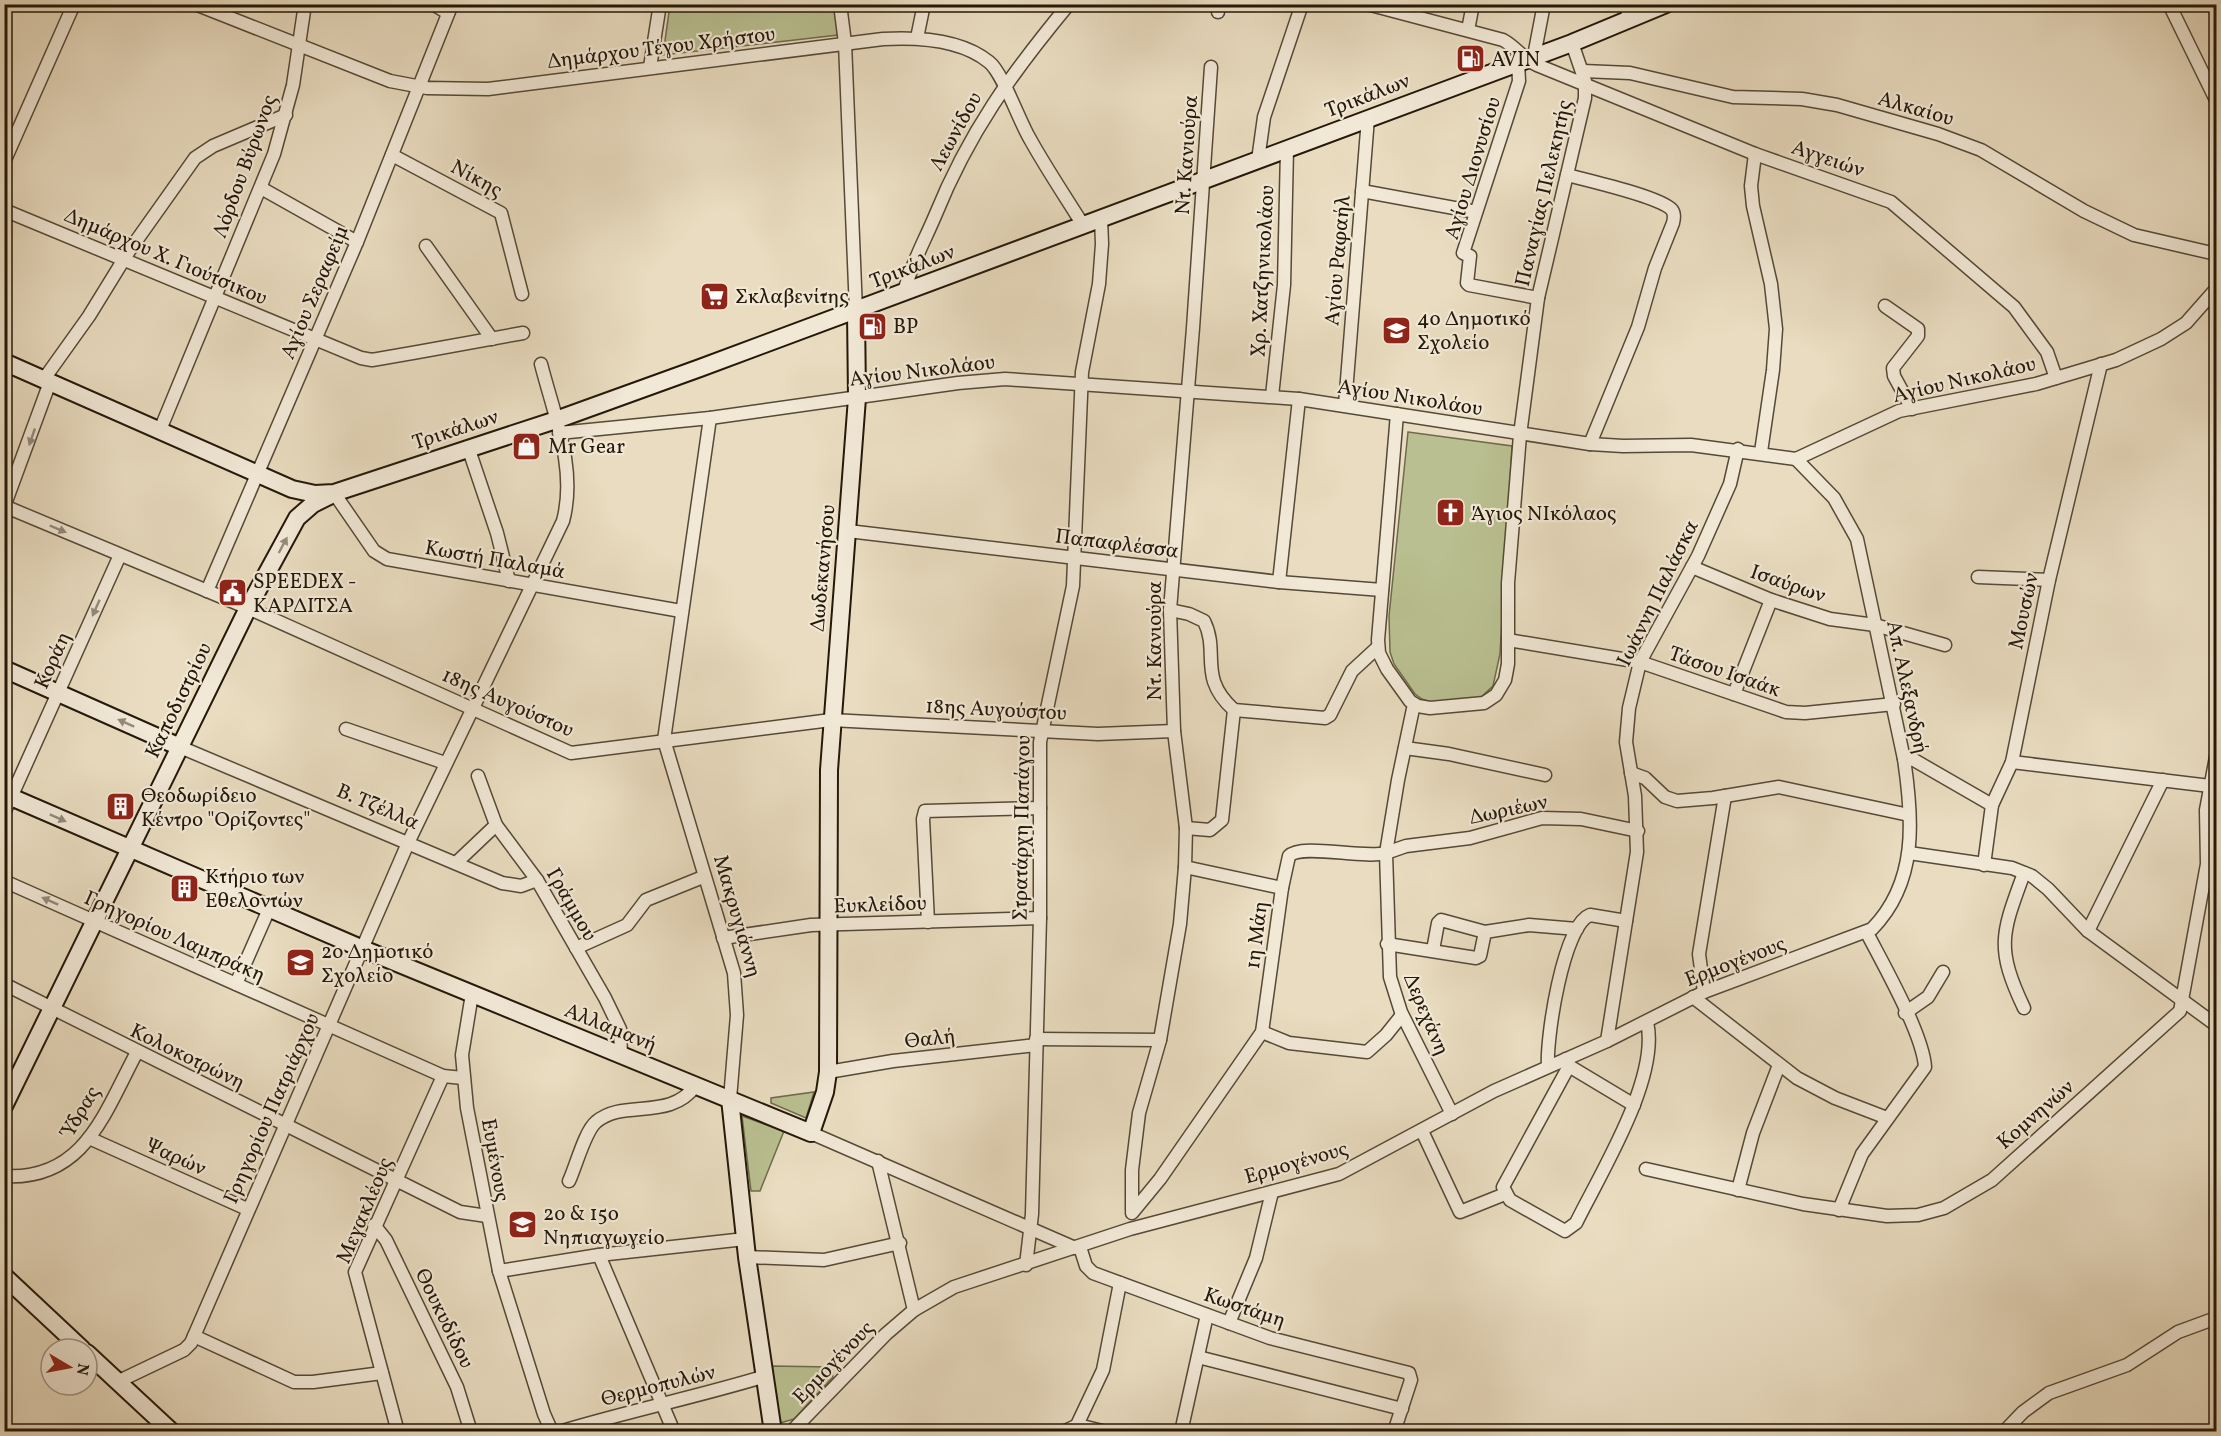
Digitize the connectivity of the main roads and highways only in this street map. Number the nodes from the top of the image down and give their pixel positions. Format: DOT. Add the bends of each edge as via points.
graph roads {
  1 [pos="1666,4"];
  2 [pos="1628,13"];
  3 [pos="856,311"];
  4 [pos="4,362"];
  5 [pos="292,489"];
  6 [pos="334,493"];
  7 [pos="297,518"];
  8 [pos="4,669"];
  9 [pos="180,747"];
  10 [pos="8,796"];
  11 [pos="130,850"];
  12 [pos="730,1099"];
  13 [pos="4,1106"];
  14 [pos="811,1133"];
  15 [pos="4,1276"];
  16 [pos="69,1337"];
  17 [pos="99,1365"];
  18 [pos="172,1431"];
  19 [pos="773,1431"];
  1 -- 2 [label="main road, Τρικάλων"];
  2 -- 3 [label="main road, Τρικάλων" via="1572,43"];
  3 -- 6 [label="main road, Τρικάλων" via="557,427 468,447"];
  3 -- 14 [label="main road, Δωδεκανήσου" via="857,398 831,720 828,1072"];
  4 -- 5 [label="main road, Τρικάλων"];
  5 -- 6 [label="main road, Τρικάλων"];
  5 -- 7 [label="main road"];
  6 -- 7 [label="main road, Καποδιστρίου"];
  9 -- 7 [label="main road, Καποδιστρίου, one-way"];
  9 -- 8 [label="main road, Β. Τζέλλα, one-way"];
  9 -- 11 [label="main road, Καποδιστρίου"];
  10 -- 11 [label="main road, Αλλαμανή, one-way"];
  11 -- 12 [label="main road, Αλλαμανή"];
  11 -- 13 [label="main road, Καποδιστρίου"];
  12 -- 14 [label="main road, Αλλαμανή"];
  12 -- 19 [label="main road, Μακρυγιάννη" via="747,1257"];
  15 -- 16 [label="main road"];
  17 -- 18 [label="main road"];
}
